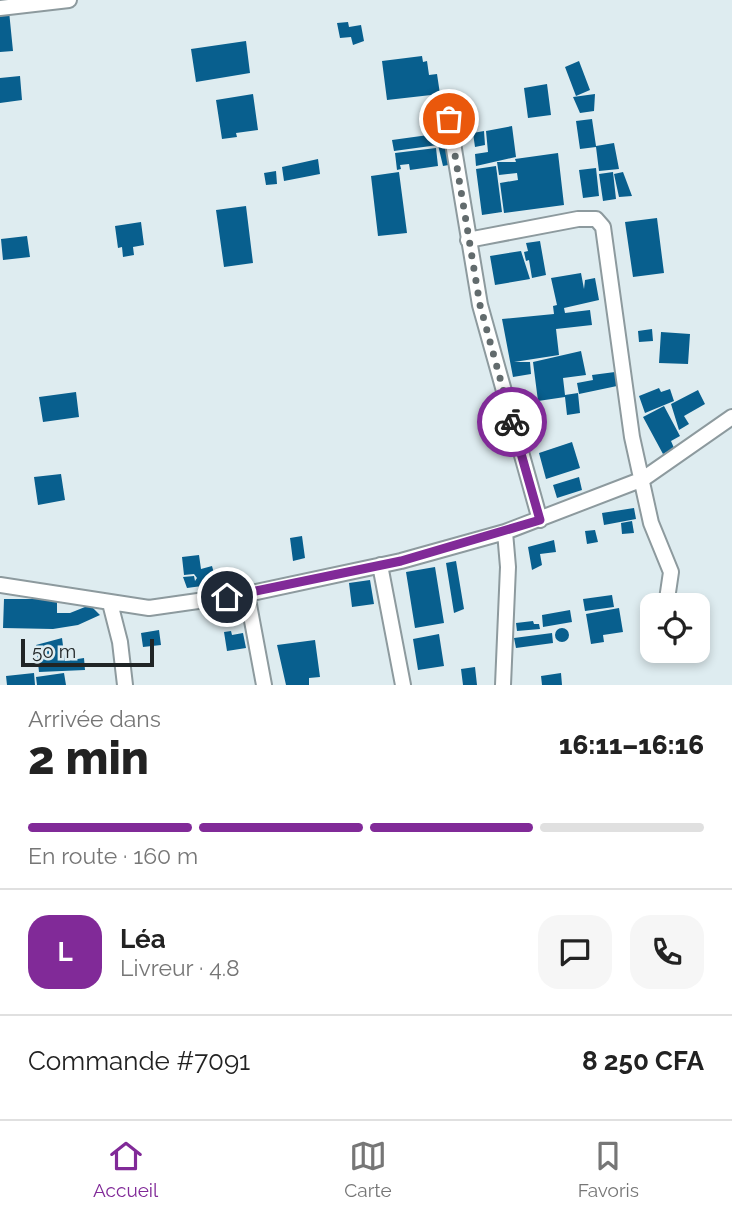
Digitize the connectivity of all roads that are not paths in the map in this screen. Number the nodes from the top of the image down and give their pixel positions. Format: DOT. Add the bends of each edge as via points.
graph roads {
  1 [pos="69,0"];
  2 [pos="0,8"];
  3 [pos="449,119"];
  4 [pos="468,240"];
  5 [pos="732,417"];
  6 [pos="643,479"];
  7 [pos="540,520"];
  8 [pos="505,532"];
  9 [pos="380,565"];
  10 [pos="0,585"];
  11 [pos="668,593"];
  12 [pos="247,594"];
  13 [pos="110,603"];
  14 [pos="125,685"];
  15 [pos="264,685"];
  16 [pos="403,685"];
  17 [pos="503,685"];
  1 -- 2 [label="street"];
  3 -- 4 [label="street"];
  4 -- 6 [label="street" via="578,219 596,219 603,227 624,393"];
  4 -- 7 [label="street" via="483,318"];
  5 -- 6 [label="street"];
  6 -- 7 [label="street"];
  6 -- 11 [label="street" via="654,533 671,572"];
  7 -- 8 [label="street"];
  8 -- 9 [label="street"];
  8 -- 17 [label="street"];
  9 -- 12 [label="street"];
  9 -- 16 [label="street"];
  10 -- 13 [label="street"];
  12 -- 13 [label="street" via="149,608"];
  12 -- 15 [label="street"];
  13 -- 14 [label="street"];
}
